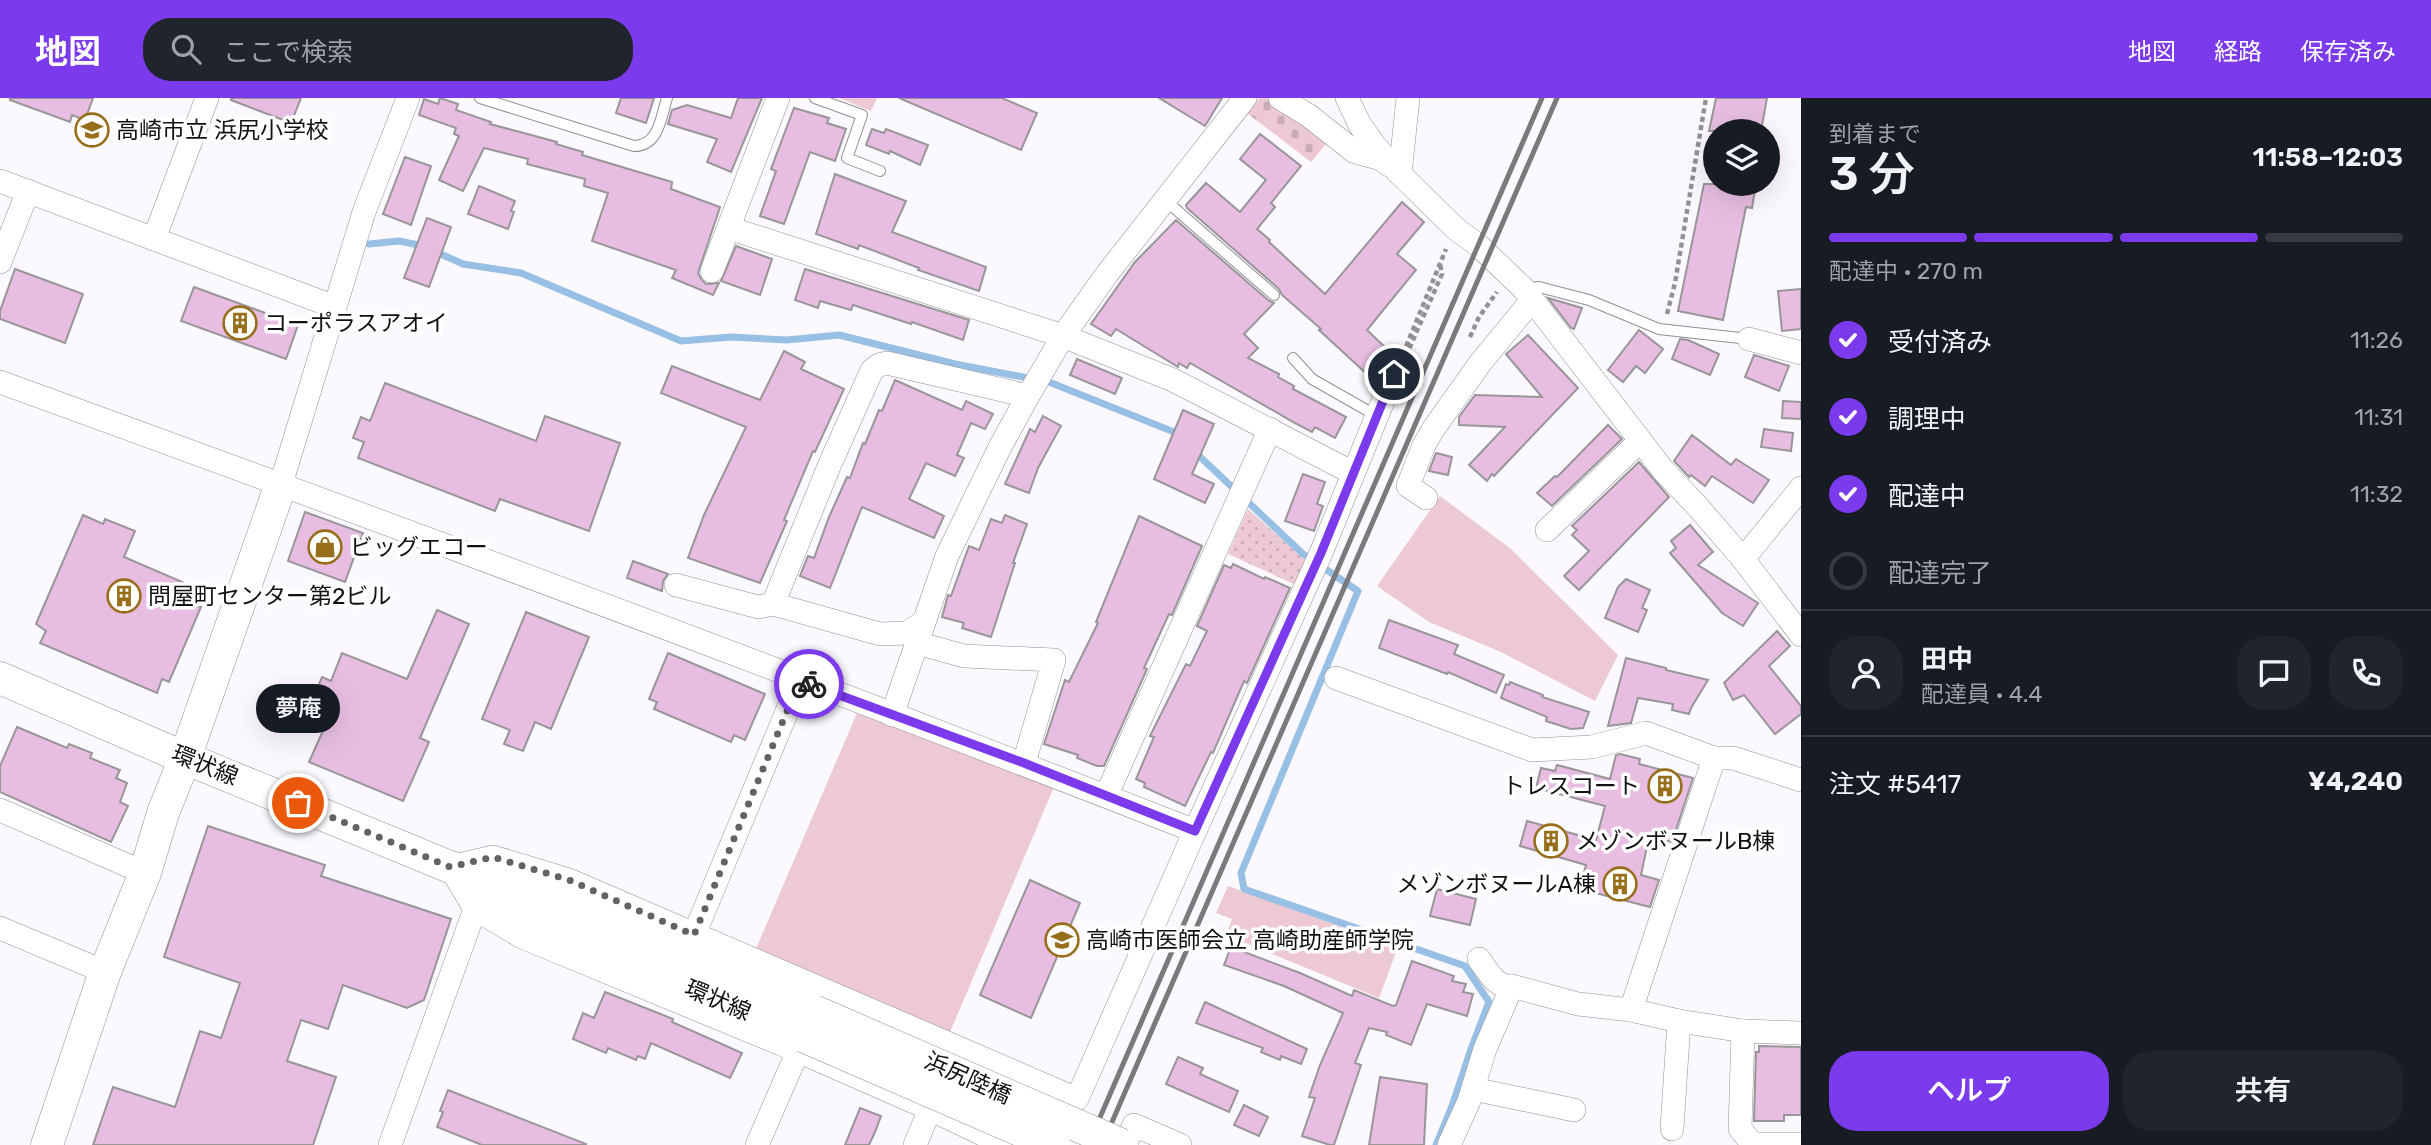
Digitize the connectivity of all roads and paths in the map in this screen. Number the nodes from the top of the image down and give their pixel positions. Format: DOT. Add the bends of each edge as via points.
graph roads {
  1 [pos="208,98"];
  2 [pos="408,98"];
  3 [pos="480,98"];
  4 [pos="667,98"];
  5 [pos="778,98"];
  6 [pos="816,98"];
  7 [pos="1245,98"];
  8 [pos="1280,98"];
  9 [pos="1347,98"];
  10 [pos="1408,98"];
  11 [pos="1706,98"];
  12 [pos="880,171"];
  13 [pos="1399,174"];
  14 [pos="0,181"];
  15 [pos="28,191"];
  16 [pos="1164,199"];
  17 [pos="729,228"];
  18 [pos="1455,228"];
  19 [pos="155,239"];
  20 [pos="0,262"];
  21 [pos="1440,264"];
  22 [pos="712,271"];
  23 [pos="1528,294"];
  24 [pos="1274,295"];
  25 [pos="335,307"];
  26 [pos="1659,329"];
  27 [pos="1063,337"];
  28 [pos="1749,339"];
  29 [pos="1801,353"];
  30 [pos="1293,358"];
  31 [pos="1400,366"];
  32 [pos="0,382"];
  33 [pos="1028,396"];
  34 [pos="1377,416"];
  35 [pos="1270,429"];
  36 [pos="1640,441"];
  37 [pos="1353,473"];
  38 [pos="281,484"];
  39 [pos="1801,488"];
  40 [pos="1426,498"];
  41 [pos="1547,530"];
  42 [pos="1743,559"];
  43 [pos="676,585"];
  44 [pos="773,604"];
  45 [pos="920,633"];
  46 [pos="1801,635"];
  47 [pos="0,678"];
  48 [pos="1336,678"];
  49 [pos="800,680"];
  50 [pos="892,715"];
  51 [pos="186,758"];
  52 [pos="1714,758"];
  53 [pos="1024,763"];
  54 [pos="1801,780"];
  55 [pos="1106,796"];
  56 [pos="0,810"];
  57 [pos="1195,831"];
  58 [pos="450,867"];
  59 [pos="145,873"];
  60 [pos="475,909"];
  61 [pos="0,929"];
  62 [pos="694,935"];
  63 [pos="1479,959"];
  64 [pos="105,972"];
  65 [pos="1512,986"];
  66 [pos="1631,1010"];
  67 [pos="1679,1021"];
  68 [pos="1743,1031"];
  69 [pos="805,1033"];
  70 [pos="1801,1033"];
  71 [pos="1473,1089"];
  72 [pos="930,1109"];
  73 [pos="1574,1110"];
  74 [pos="1672,1129"];
  75 [pos="1801,1144"];
  76 [pos="47,1145"];
  77 [pos="390,1145"];
  78 [pos="757,1145"];
  79 [pos="915,1145"];
  80 [pos="1005,1145"];
  81 [pos="1054,1145"];
  82 [pos="1124,1145"];
  83 [pos="1180,1145"];
  84 [pos="1449,1145"];
  1 -- 19 [label="street"];
  2 -- 25 [label="street" via="364,212"];
  3 -- 4 [label="lane" via="634,146 655,136"];
  5 -- 17 [label="street"];
  6 -- 12 [label="lane" via="862,115 847,158"];
  7 -- 16 [label="street"];
  8 -- 13 [label="street" via="1355,152 1381,159"];
  9 -- 13 [label="street" via="1360,125"];
  10 -- 13 [label="street"];
  11 -- 26 [label="path" via="1675,283"];
  13 -- 18 [label="street"];
  14 -- 15 [label="street"];
  15 -- 19 [label="street"];
  15 -- 20 [label="street"];
  16 -- 24 [label="lane"];
  16 -- 27 [label="street"];
  17 -- 22 [label="street"];
  17 -- 27 [label="street"];
  18 -- 21 [label="path"];
  18 -- 23 [label="street"];
  19 -- 25 [label="street"];
  21 -- 31 [label="path"];
  21 -- 31 [label="path" via="1442,274"];
  23 -- 26 [label="lane" via="1539,287 1589,300"];
  23 -- 36 [label="street"];
  23 -- 40 [label="street" via="1423,445 1408,486"];
  25 -- 38 [label="street"];
  26 -- 28 [label="lane"];
  27 -- 33 [label="street"];
  27 -- 35 [label="street" via="1173,380"];
  28 -- 29 [label="street"];
  30 -- 34 [label="lane" via="1312,379"];
  31 -- 34 [label="street"];
  32 -- 38 [label="street"];
  33 -- 44 [label="street" via="887,363 872,370"];
  33 -- 45 [label="street" via="947,556"];
  34 -- 37 [label="street"];
  35 -- 37 [label="street"];
  35 -- 55 [label="street"];
  36 -- 41 [label="street"];
  36 -- 42 [label="street"];
  37 -- 57 [label="street"];
  38 -- 49 [label="street"];
  38 -- 51 [label="street"];
  39 -- 42 [label="street"];
  42 -- 46 [label="street"];
  43 -- 44 [label="street" via="758,607"];
  44 -- 45 [label="street" via="880,634"];
  45 -- 50 [label="street"];
  45 -- 53 [label="street" via="964,656 1054,660"];
  47 -- 51 [label="street, 環状線"];
  48 -- 52 [label="street" via="1532,750 1592,747 1646,733"];
  49 -- 50 [label="street"];
  49 -- 62 [label="street"];
  50 -- 53 [label="street"];
  51 -- 58 [label="street, 環状線"];
  51 -- 59 [label="street"];
  52 -- 54 [label="street" via="1733,758"];
  52 -- 66 [label="street"];
  53 -- 55 [label="street"];
  55 -- 57 [label="street"];
  56 -- 59 [label="street"];
  57 -- 62 [label="street" via="1077,1099"];
  58 -- 60 [label="street"];
  58 -- 62 [label="street" via="493,857 569,880"];
  58 -- 69 [label="street, 環状線" via="541,891"];
  59 -- 64 [label="street"];
  60 -- 69 [label="street" via="522,937"];
  60 -- 77 [label="street"];
  61 -- 64 [label="street"];
  63 -- 65 [label="street" via="1497,983"];
  64 -- 76 [label="street"];
  65 -- 66 [label="street" via="1578,1004"];
  65 -- 71 [label="street"];
  66 -- 67 [label="street"];
  67 -- 68 [label="street"];
  67 -- 74 [label="street"];
  68 -- 70 [label="street"];
  68 -- 75 [label="street" via="1740,1129 1753,1144"];
  69 -- 72 [label="street"];
  69 -- 78 [label="street"];
  69 -- 81 [label="street, 浜尻陸橋, bridge"];
  69 -- 82 [label="street, 浜尻陸橋, bridge"];
  71 -- 73 [label="street"];
  71 -- 84 [label="street"];
  72 -- 79 [label="street"];
  72 -- 80 [label="street"];
  82 -- 83 [label="street" via="1134,1125"];
}
